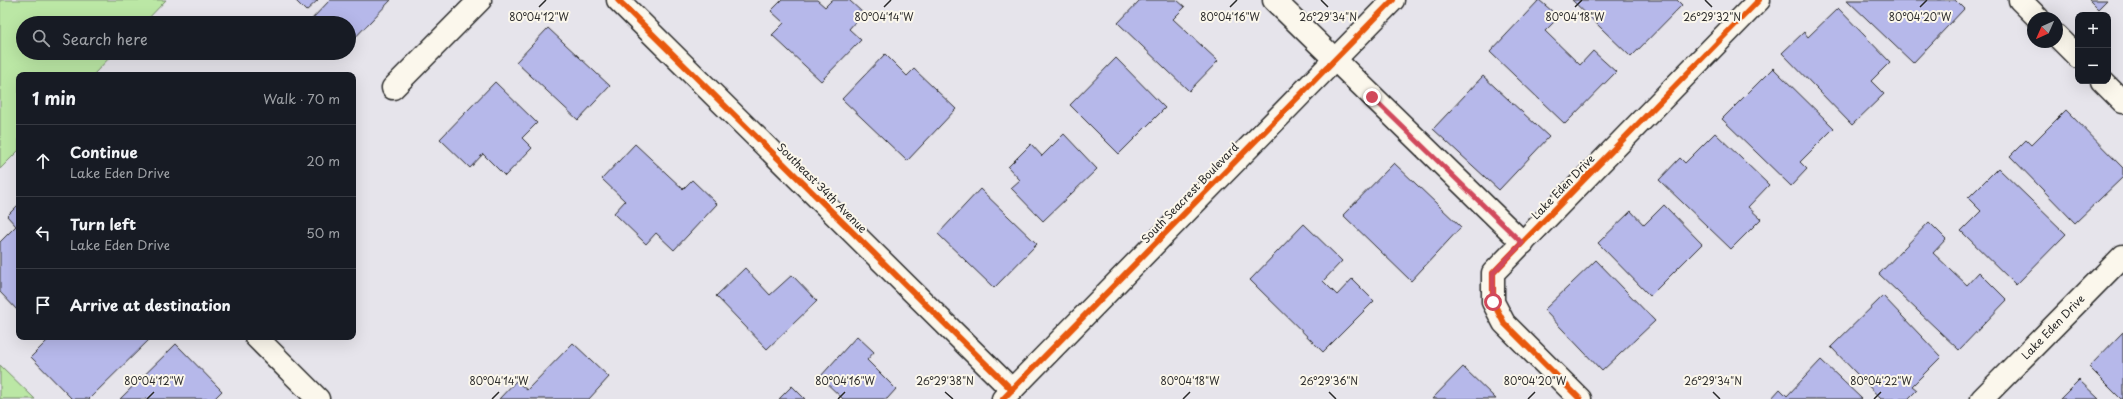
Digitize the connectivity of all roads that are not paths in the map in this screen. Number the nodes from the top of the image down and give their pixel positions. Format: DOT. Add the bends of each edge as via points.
graph roads {
  1 [pos="480,0"];
  2 [pos="618,0"];
  3 [pos="1274,0"];
  4 [pos="1393,0"];
  5 [pos="1760,0"];
  6 [pos="2020,0"];
  7 [pos="2032,12"];
  8 [pos="2063,42"];
  9 [pos="2075,54"];
  10 [pos="1334,60"];
  11 [pos="2105,84"];
  12 [pos="393,88"];
  13 [pos="2123,102"];
  14 [pos="1522,243"];
  15 [pos="2123,256"];
  16 [pos="259,340"];
  17 [pos="1007,394"];
  18 [pos="318,399"];
  19 [pos="1580,399"];
  20 [pos="1982,399"];
  1 -- 12 [label="street"];
  2 -- 17 [label="street, Southeast 34th Avenue"];
  3 -- 10 [label="street"];
  4 -- 10 [label="street, South Seacrest Boulevard"];
  5 -- 14 [label="street, Lake Eden Drive"];
  6 -- 7 [label="street"];
  8 -- 9 [label="street"];
  10 -- 14 [label="street"];
  10 -- 17 [label="street, South Seacrest Boulevard"];
  11 -- 13 [label="street"];
  14 -- 19 [label="street, Lake Eden Drive" via="1493,273 1493,302 1504,323"];
  15 -- 20 [label="street, Lake Eden Drive"];
  16 -- 18 [label="street"];
}
